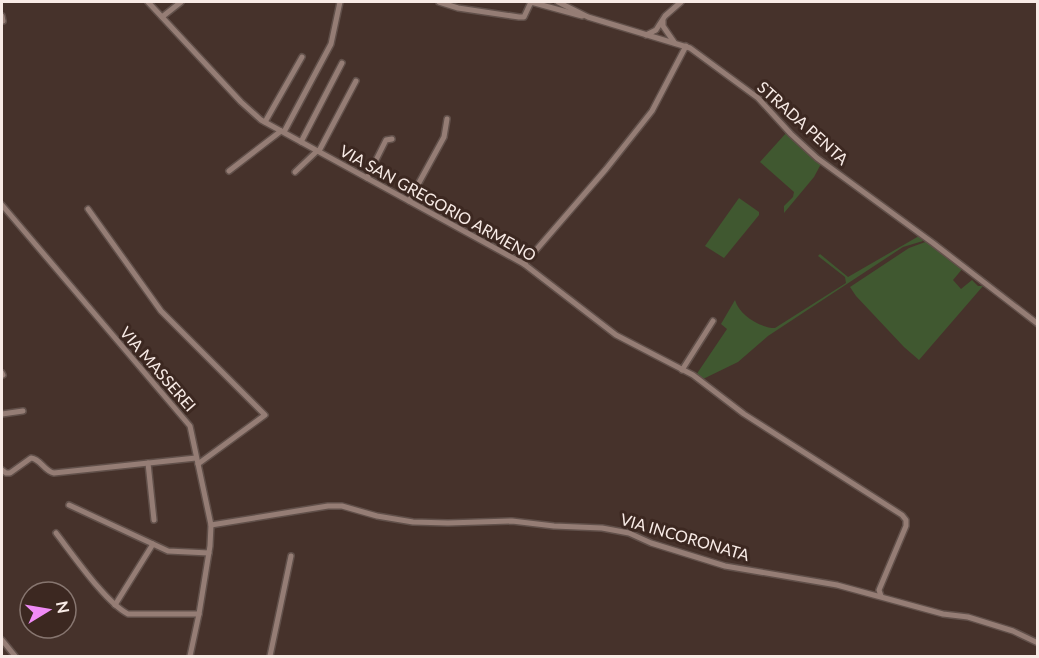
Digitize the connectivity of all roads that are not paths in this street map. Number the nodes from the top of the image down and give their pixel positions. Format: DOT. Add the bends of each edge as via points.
graph roads {
  1 [pos="148,2"];
  2 [pos="181,2"];
  3 [pos="340,2"];
  4 [pos="438,2"];
  5 [pos="531,2"];
  6 [pos="558,2"];
  7 [pos="681,2"];
  8 [pos="162,16"];
  9 [pos="588,17"];
  10 [pos="663,21"];
  11 [pos="646,35"];
  12 [pos="674,42"];
  13 [pos="687,46"];
  14 [pos="302,57"];
  15 [pos="342,63"];
  16 [pos="356,81"];
  17 [pos="447,119"];
  18 [pos="265,122"];
  19 [pos="283,132"];
  20 [pos="392,139"];
  21 [pos="301,142"];
  22 [pos="318,151"];
  23 [pos="229,171"];
  24 [pos="295,172"];
  25 [pos="367,178"];
  26 [pos="409,201"];
  27 [pos="2,205"];
  28 [pos="88,209"];
  29 [pos="524,264"];
  30 [pos="713,321"];
  31 [pos="1038,324"];
  32 [pos="682,370"];
  33 [pos="23,411"];
  34 [pos="2,414"];
  35 [pos="197,461"];
  36 [pos="148,464"];
  37 [pos="2,470"];
  38 [pos="69,505"];
  39 [pos="154,520"];
  40 [pos="211,525"];
  41 [pos="56,534"];
  42 [pos="153,544"];
  43 [pos="209,553"];
  44 [pos="291,556"];
  45 [pos="881,596"];
  46 [pos="115,605"];
  47 [pos="199,614"];
  48 [pos="2,640"];
  49 [pos="1038,643"];
  50 [pos="15,657"];
  51 [pos="190,657"];
  52 [pos="270,657"];
  1 -- 8 [label="street, VIA SAN GREGORIO ARMENO"];
  2 -- 8 [label="street"];
  3 -- 19 [label="street" via="331,44"];
  4 -- 5 [label="street" via="519,17 524,17"];
  5 -- 9 [label="street"];
  6 -- 9 [label="street, STRADA PENTA"];
  7 -- 10 [label="street"];
  8 -- 18 [label="street, VIA SAN GREGORIO ARMENO" via="241,102"];
  9 -- 11 [label="street, STRADA PENTA"];
  10 -- 11 [label="street"];
  10 -- 12 [label="street"];
  11 -- 12 [label="street, STRADA PENTA"];
  12 -- 13 [label="street, STRADA PENTA"];
  13 -- 29 [label="street" via="652,111"];
  13 -- 31 [label="street, STRADA PENTA" via="758,98 817,158"];
  14 -- 18 [label="street"];
  15 -- 21 [label="street"];
  16 -- 22 [label="street"];
  17 -- 26 [label="street" via="444,137"];
  18 -- 19 [label="street, VIA SAN GREGORIO ARMENO"];
  19 -- 21 [label="street, VIA SAN GREGORIO ARMENO"];
  19 -- 23 [label="street"];
  20 -- 25 [label="street" via="387,140"];
  21 -- 22 [label="street, VIA SAN GREGORIO ARMENO"];
  22 -- 24 [label="street"];
  22 -- 25 [label="street, VIA SAN GREGORIO ARMENO"];
  25 -- 26 [label="street, VIA SAN GREGORIO ARMENO"];
  26 -- 29 [label="street, VIA SAN GREGORIO ARMENO"];
  27 -- 35 [label="street, VIA MASSEREI" via="189,426"];
  28 -- 35 [label="street" via="161,311 266,415"];
  29 -- 32 [label="street, VIA SAN GREGORIO ARMENO" via="616,335"];
  30 -- 32 [label="street"];
  32 -- 45 [label="street, VIA SAN GREGORIO ARMENO" via="906,519 879,590"];
  33 -- 34 [label="street"];
  35 -- 36 [label="street"];
  35 -- 40 [label="street, VIA MASSEREI"];
  36 -- 37 [label="street" via="54,473 35,458 10,473"];
  36 -- 39 [label="street"];
  38 -- 42 [label="street"];
  40 -- 43 [label="street, VIA MASSEREI"];
  40 -- 45 [label="street, VIA INCORONATA" via="342,506 413,522 512,520 602,528 725,566"];
  41 -- 46 [label="street"];
  42 -- 43 [label="street" via="168,551"];
  42 -- 46 [label="street"];
  43 -- 47 [label="street, VIA MASSEREI"];
  44 -- 52 [label="street"];
  45 -- 49 [label="street, VIA INCORONATA" via="968,617"];
  46 -- 47 [label="street" via="128,614"];
  47 -- 51 [label="street, VIA MASSEREI"];
  48 -- 50 [label="street"];
}
